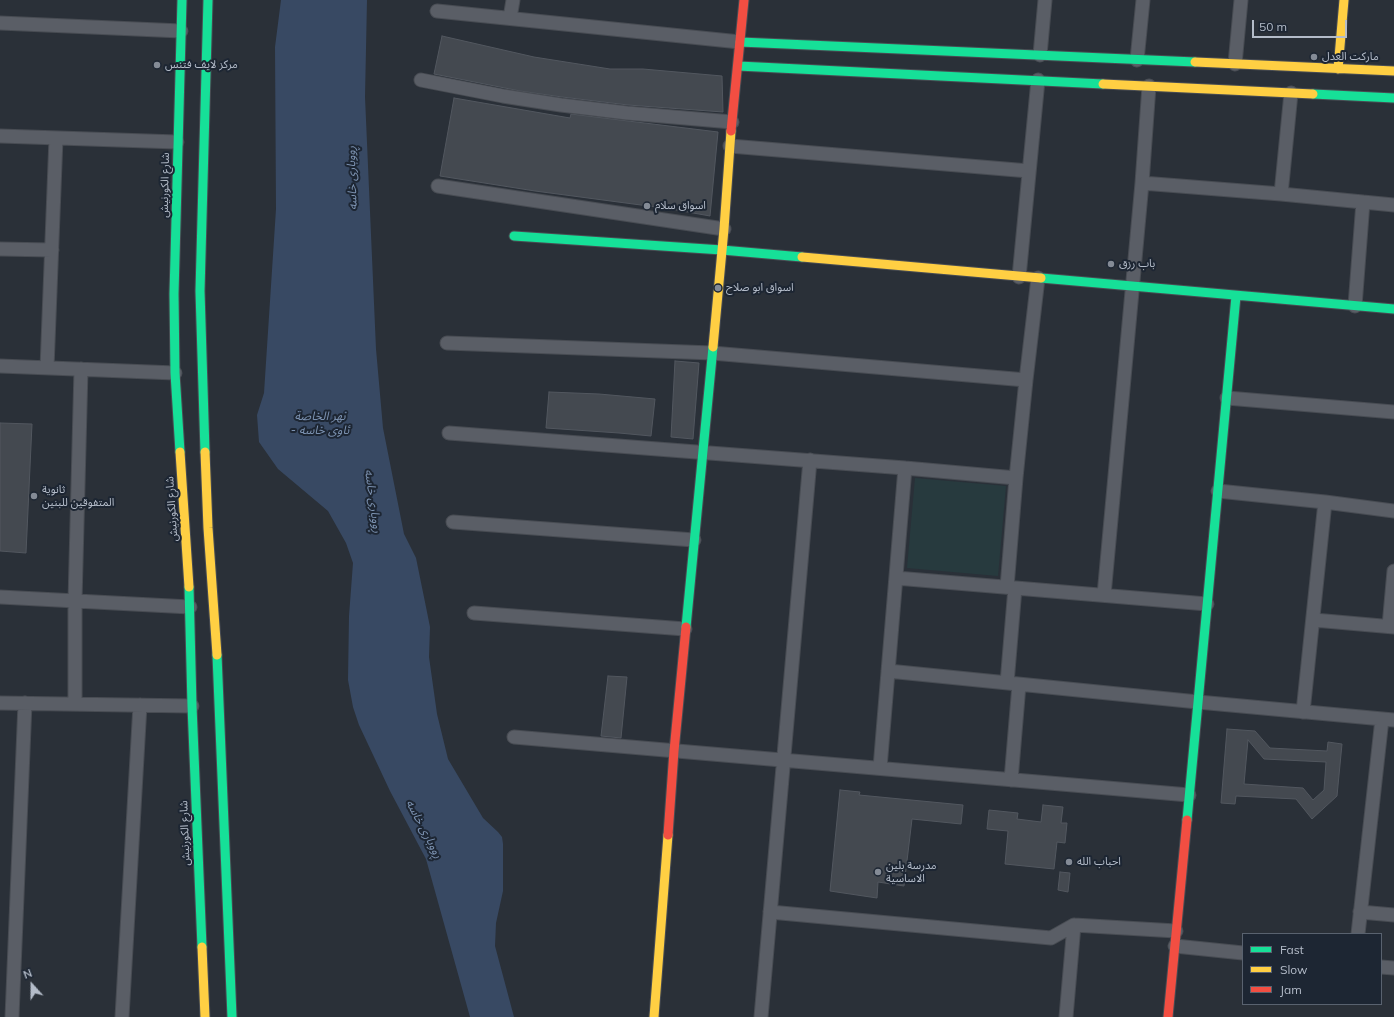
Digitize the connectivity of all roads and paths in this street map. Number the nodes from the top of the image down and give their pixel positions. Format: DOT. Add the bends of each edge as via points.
graph roads {
  1 [pos="182,0"];
  2 [pos="208,0"];
  3 [pos="513,0"];
  4 [pos="744,0"];
  5 [pos="1045,0"];
  6 [pos="1143,0"];
  7 [pos="1241,0"];
  8 [pos="1344,0"];
  9 [pos="437,11"];
  10 [pos="510,18"];
  11 [pos="0,23"];
  12 [pos="181,32"];
  13 [pos="740,42"];
  14 [pos="1040,55"];
  15 [pos="1137,60"];
  16 [pos="1235,64"];
  17 [pos="738,66"];
  18 [pos="1338,69"];
  19 [pos="1394,71"];
  20 [pos="421,80"];
  21 [pos="1038,80"];
  22 [pos="1149,86"];
  23 [pos="1291,93"];
  24 [pos="1394,98"];
  25 [pos="732,122"];
  26 [pos="0,136"];
  27 [pos="56,138"];
  28 [pos="178,142"];
  29 [pos="730,146"];
  30 [pos="1029,171"];
  31 [pos="1142,183"];
  32 [pos="438,186"];
  33 [pos="1282,194"];
  34 [pos="1363,202"];
  35 [pos="1394,205"];
  36 [pos="724,229"];
  37 [pos="514,236"];
  38 [pos="0,249"];
  39 [pos="52,250"];
  40 [pos="722,250"];
  41 [pos="1019,277"];
  42 [pos="1038,278"];
  43 [pos="1132,287"];
  44 [pos="1236,296"];
  45 [pos="1355,306"];
  46 [pos="1394,309"];
  47 [pos="447,343"];
  48 [pos="712,353"];
  49 [pos="0,366"];
  50 [pos="47,368"];
  51 [pos="81,369"];
  52 [pos="176,373"];
  53 [pos="1026,380"];
  54 [pos="1226,398"];
  55 [pos="1394,412"];
  56 [pos="449,432"];
  57 [pos="703,452"];
  58 [pos="810,460"];
  59 [pos="905,468"];
  60 [pos="1016,478"];
  61 [pos="1218,492"];
  62 [pos="1326,502"];
  63 [pos="1394,511"];
  64 [pos="453,522"];
  65 [pos="694,540"];
  66 [pos="1394,571"];
  67 [pos="896,578"];
  68 [pos="1011,587"];
  69 [pos="1104,595"];
  70 [pos="0,597"];
  71 [pos="75,601"];
  72 [pos="1207,604"];
  73 [pos="190,607"];
  74 [pos="474,613"];
  75 [pos="1314,620"];
  76 [pos="1392,626"];
  77 [pos="686,629"];
  78 [pos="888,672"];
  79 [pos="1013,684"];
  80 [pos="1198,702"];
  81 [pos="0,703"];
  82 [pos="25,703"];
  83 [pos="75,703"];
  84 [pos="140,705"];
  85 [pos="192,706"];
  86 [pos="1303,712"];
  87 [pos="1388,720"];
  88 [pos="514,737"];
  89 [pos="674,751"];
  90 [pos="784,760"];
  91 [pos="880,768"];
  92 [pos="1011,780"];
  93 [pos="1189,795"];
  94 [pos="770,912"];
  95 [pos="1360,912"];
  96 [pos="1394,915"];
  97 [pos="1074,925"];
  98 [pos="1176,932"];
  99 [pos="1358,933"];
  100 [pos="1175,946"];
  101 [pos="1242,953"];
  102 [pos="1382,967"];
  103 [pos="1394,968"];
  104 [pos="12,1017"];
  105 [pos="122,1017"];
  106 [pos="205,1017"];
  107 [pos="232,1017"];
  108 [pos="654,1017"];
  109 [pos="761,1017"];
  110 [pos="1066,1017"];
  111 [pos="1168,1017"];
  1 -- 12 [label="street, شارع الكورنيش"];
  2 -- 107 [label="street" via="200,291 208,528 219,682 222,840"];
  3 -- 10 [label="street"];
  4 -- 13 [label="street"];
  5 -- 14 [label="street"];
  6 -- 15 [label="street"];
  7 -- 16 [label="street"];
  8 -- 18 [label="street"];
  9 -- 10 [label="street"];
  10 -- 13 [label="street"];
  11 -- 12 [label="street"];
  12 -- 28 [label="street, شارع الكورنيش"];
  13 -- 14 [label="street"];
  13 -- 17 [label="street"];
  14 -- 15 [label="street"];
  15 -- 16 [label="street" via="1195,66"];
  16 -- 18 [label="street"];
  17 -- 21 [label="street"];
  17 -- 25 [label="street"];
  18 -- 19 [label="street"];
  20 -- 25 [label="street" via="568,106"];
  21 -- 22 [label="street"];
  21 -- 30 [label="street"];
  22 -- 23 [label="street" via="1194,85"];
  22 -- 31 [label="street"];
  23 -- 24 [label="street"];
  23 -- 33 [label="street"];
  25 -- 29 [label="street"];
  26 -- 27 [label="street"];
  27 -- 28 [label="street"];
  27 -- 39 [label="street"];
  28 -- 52 [label="street, شارع الكورنيش" via="174,294"];
  29 -- 30 [label="street"];
  29 -- 36 [label="street"];
  30 -- 41 [label="street"];
  31 -- 33 [label="street"];
  31 -- 43 [label="street"];
  32 -- 36 [label="street"];
  33 -- 34 [label="street"];
  34 -- 35 [label="street"];
  34 -- 45 [label="street"];
  36 -- 40 [label="street"];
  37 -- 40 [label="street"];
  38 -- 39 [label="street"];
  39 -- 50 [label="street"];
  40 -- 41 [label="street"];
  40 -- 48 [label="street"];
  41 -- 42 [label="street"];
  42 -- 43 [label="street"];
  42 -- 53 [label="street"];
  43 -- 44 [label="street"];
  43 -- 69 [label="street"];
  44 -- 45 [label="street"];
  44 -- 54 [label="street"];
  45 -- 46 [label="street"];
  47 -- 48 [label="street"];
  48 -- 53 [label="street"];
  48 -- 57 [label="street"];
  49 -- 50 [label="street"];
  50 -- 51 [label="street"];
  51 -- 52 [label="street"];
  51 -- 71 [label="street"];
  52 -- 73 [label="street, شارع الكورنيش"];
  53 -- 60 [label="street"];
  54 -- 55 [label="street"];
  54 -- 61 [label="street"];
  56 -- 57 [label="street"];
  57 -- 58 [label="street"];
  57 -- 65 [label="street"];
  58 -- 59 [label="street"];
  58 -- 90 [label="street"];
  59 -- 60 [label="street"];
  59 -- 67 [label="street"];
  60 -- 68 [label="street"];
  61 -- 62 [label="street"];
  61 -- 72 [label="street"];
  62 -- 63 [label="street"];
  62 -- 75 [label="street"];
  64 -- 65 [label="street"];
  65 -- 77 [label="street"];
  66 -- 76 [label="street"];
  67 -- 68 [label="street"];
  67 -- 78 [label="street"];
  68 -- 69 [label="street"];
  68 -- 79 [label="street"];
  69 -- 72 [label="street"];
  70 -- 71 [label="street"];
  71 -- 73 [label="street"];
  71 -- 83 [label="street"];
  72 -- 80 [label="street"];
  73 -- 85 [label="street, شارع الكورنيش"];
  74 -- 77 [label="street"];
  75 -- 76 [label="street"];
  75 -- 86 [label="street"];
  77 -- 89 [label="street"];
  78 -- 79 [label="street"];
  78 -- 91 [label="street"];
  79 -- 80 [label="street"];
  79 -- 92 [label="street"];
  80 -- 86 [label="street"];
  80 -- 93 [label="street"];
  81 -- 82 [label="street"];
  82 -- 83 [label="street"];
  82 -- 104 [label="street"];
  83 -- 84 [label="street"];
  84 -- 85 [label="street"];
  84 -- 105 [label="street"];
  85 -- 106 [label="street, شارع الكورنيش" via="201,842"];
  86 -- 87 [label="street"];
  87 -- 95 [label="street"];
  88 -- 89 [label="street"];
  89 -- 90 [label="street"];
  89 -- 108 [label="street"];
  90 -- 91 [label="street"];
  90 -- 94 [label="street"];
  91 -- 92 [label="street"];
  92 -- 93 [label="street"];
  93 -- 98 [label="street"];
  94 -- 97 [label="street" via="1051,938"];
  94 -- 109 [label="street"];
  95 -- 96 [label="street"];
  95 -- 99 [label="street"];
  97 -- 98 [label="street"];
  97 -- 110 [label="street"];
  98 -- 100 [label="street"];
  100 -- 101 [label="street"];
  100 -- 111 [label="street"];
  102 -- 103 [label="street"];
}
